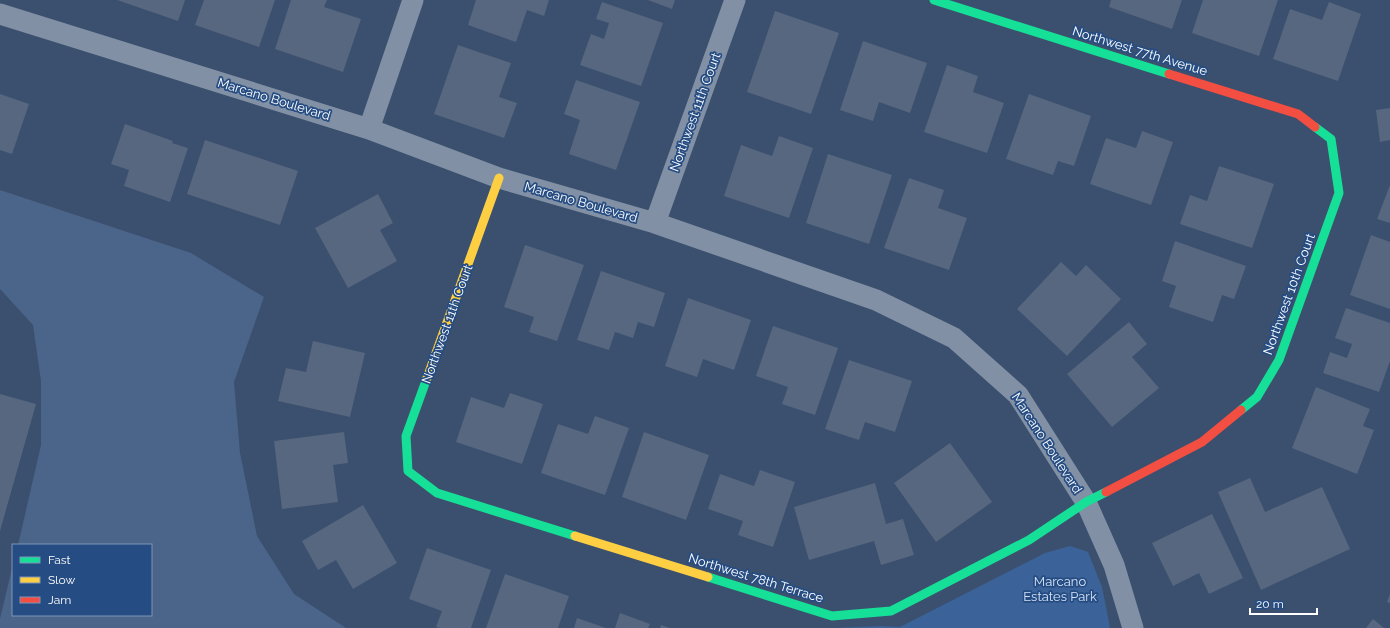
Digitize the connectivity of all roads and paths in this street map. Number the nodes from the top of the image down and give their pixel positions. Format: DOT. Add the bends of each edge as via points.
graph roads {
  1 [pos="413,0"];
  2 [pos="735,0"];
  3 [pos="934,0"];
  4 [pos="0,14"];
  5 [pos="369,129"];
  6 [pos="1331,139"];
  7 [pos="499,178"];
  8 [pos="655,223"];
  9 [pos="408,471"];
  10 [pos="1086,502"];
  11 [pos="1133,628"];
  1 -- 5 [label="street"];
  2 -- 8 [label="street, Northwest 11th Court"];
  3 -- 6 [label="street, Northwest 77th Avenue" via="1298,114"];
  4 -- 5 [label="street, Marcano Boulevard"];
  5 -- 7 [label="street, Marcano Boulevard"];
  6 -- 10 [label="street, Northwest 10th Court" via="1339,193 1279,360 1257,397 1202,442"];
  7 -- 8 [label="street, Marcano Boulevard"];
  7 -- 9 [label="street, Northwest 11th Court" via="406,436"];
  8 -- 10 [label="street, Marcano Boulevard" via="876,300 954,338 1018,394"];
  9 -- 10 [label="street, Northwest 78th Terrace" via="437,493 832,616 891,611 1029,540"];
  10 -- 11 [label="street, Marcano Boulevard" via="1114,565"];
}
